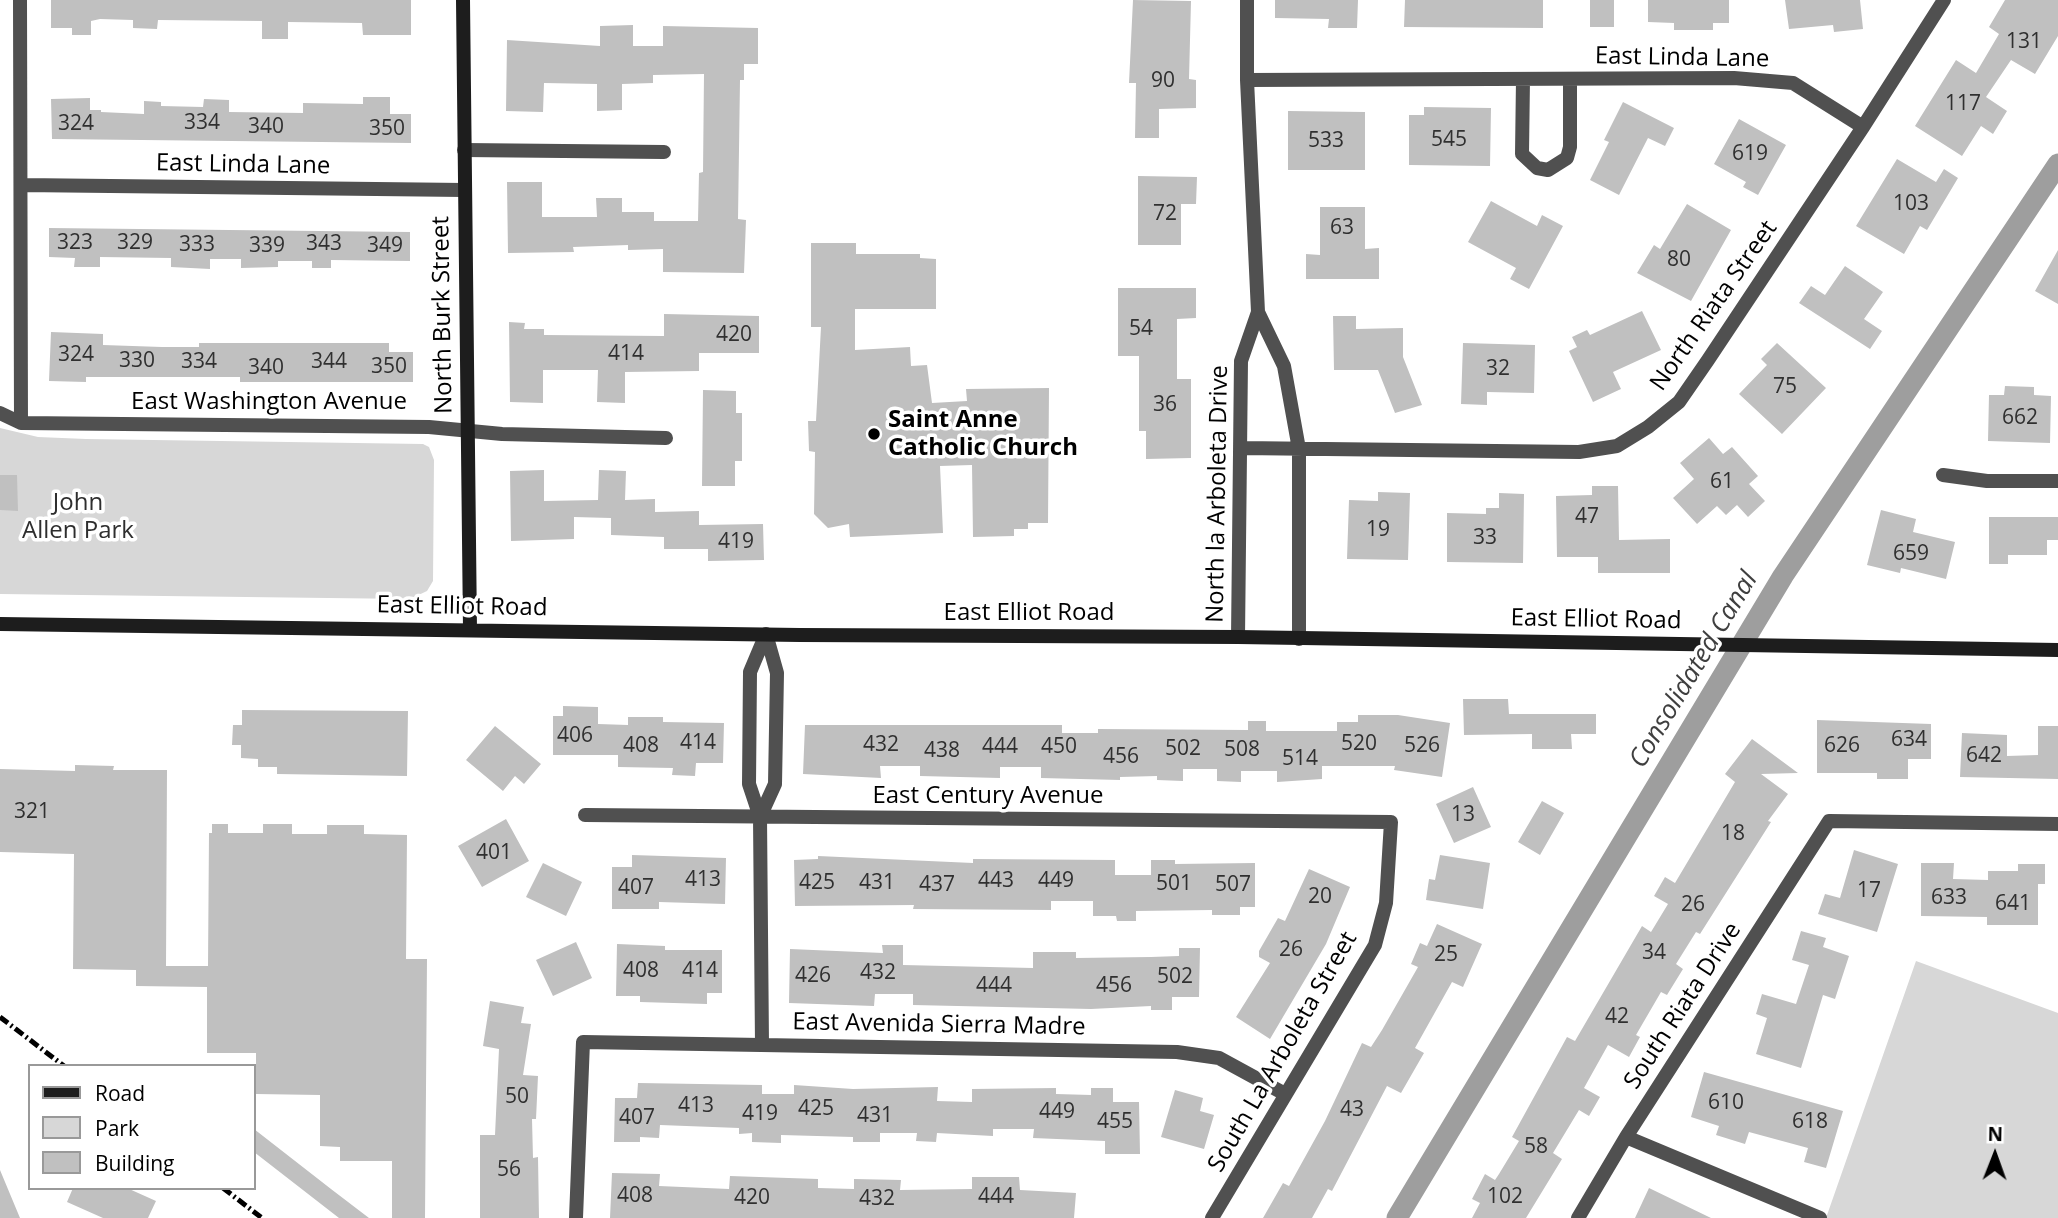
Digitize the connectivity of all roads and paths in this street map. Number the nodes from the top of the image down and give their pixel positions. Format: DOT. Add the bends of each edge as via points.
graph roads {
  1 [pos="20,0"];
  2 [pos="463,0"];
  3 [pos="1247,0"];
  4 [pos="1944,0"];
  5 [pos="1523,79"];
  6 [pos="1570,79"];
  7 [pos="1247,80"];
  8 [pos="1863,127"];
  9 [pos="464,150"];
  10 [pos="664,152"];
  11 [pos="22,186"];
  12 [pos="464,190"];
  13 [pos="1258,312"];
  14 [pos="0,413"];
  15 [pos="21,423"];
  16 [pos="467,432"];
  17 [pos="666,438"];
  18 [pos="1241,448"];
  19 [pos="1299,449"];
  20 [pos="1943,475"];
  21 [pos="2058,481"];
  22 [pos="0,624"];
  23 [pos="470,629"];
  24 [pos="766,634"];
  25 [pos="1238,637"];
  26 [pos="1299,639"];
  27 [pos="2058,650"];
  28 [pos="585,815"];
  29 [pos="760,817"];
  30 [pos="1391,822"];
  31 [pos="2058,824"];
  32 [pos="762,1045"];
  33 [pos="1285,1094"];
  34 [pos="1626,1137"];
  35 [pos="576,1218"];
  36 [pos="1212,1218"];
  37 [pos="1578,1218"];
  38 [pos="1820,1218"];
  1 -- 11 [label="street"];
  2 -- 9 [label="main road, North Burk Street"];
  3 -- 7 [label="street, North la Arboleta Drive"];
  4 -- 8 [label="street, North Riata Street"];
  5 -- 6 [label="street, East Linda Lane"];
  5 -- 6 [label="street, East Linda Lane" via="1522,154 1537,168 1548,170 1567,158 1570,147"];
  5 -- 7 [label="street, East Linda Lane"];
  6 -- 8 [label="street, East Linda Lane" via="1734,78 1793,83"];
  7 -- 13 [label="street, North la Arboleta Drive"];
  8 -- 19 [label="street, North Riata Street" via="1679,402 1617,446 1579,452"];
  9 -- 10 [label="street"];
  9 -- 12 [label="main road, North Burk Street"];
  11 -- 12 [label="street, East Linda Lane"];
  11 -- 15 [label="street"];
  12 -- 16 [label="main road, North Burk Street"];
  13 -- 18 [label="street, North la Arboleta Drive" via="1241,361"];
  13 -- 19 [label="street, North la Arboleta Drive" via="1284,366"];
  14 -- 15 [label="street, East Washington Avenue"];
  15 -- 16 [label="street, East Washington Avenue" via="429,426"];
  16 -- 17 [label="street, East Washington Avenue"];
  16 -- 23 [label="main road, North Burk Street"];
  18 -- 19 [label="street, North Riata Street"];
  18 -- 25 [label="street, North la Arboleta Drive"];
  19 -- 26 [label="street, North la Arboleta Drive"];
  20 -- 21 [label="street" via="1987,481"];
  22 -- 23 [label="main road, East Elliot Road"];
  23 -- 24 [label="main road, East Elliot Road"];
  24 -- 25 [label="main road, East Elliot Road"];
  24 -- 29 [label="street" via="777,673 775,784"];
  24 -- 29 [label="street" via="750,672 749,784"];
  25 -- 26 [label="main road, East Elliot Road"];
  26 -- 27 [label="main road, East Elliot Road"];
  28 -- 29 [label="street, East Century Avenue"];
  29 -- 30 [label="street, East Century Avenue"];
  29 -- 32 [label="street"];
  30 -- 33 [label="street, South La Arboleta Street" via="1386,903 1375,945"];
  31 -- 34 [label="street, South Riata Drive" via="1829,821"];
  32 -- 33 [label="street, East Avenida Sierra Madre" via="1177,1052 1219,1058"];
  32 -- 35 [label="street, East Avenida Sierra Madre" via="583,1042"];
  33 -- 36 [label="street, South La Arboleta Street"];
  34 -- 37 [label="street, South Riata Drive"];
  34 -- 38 [label="street"];
}
